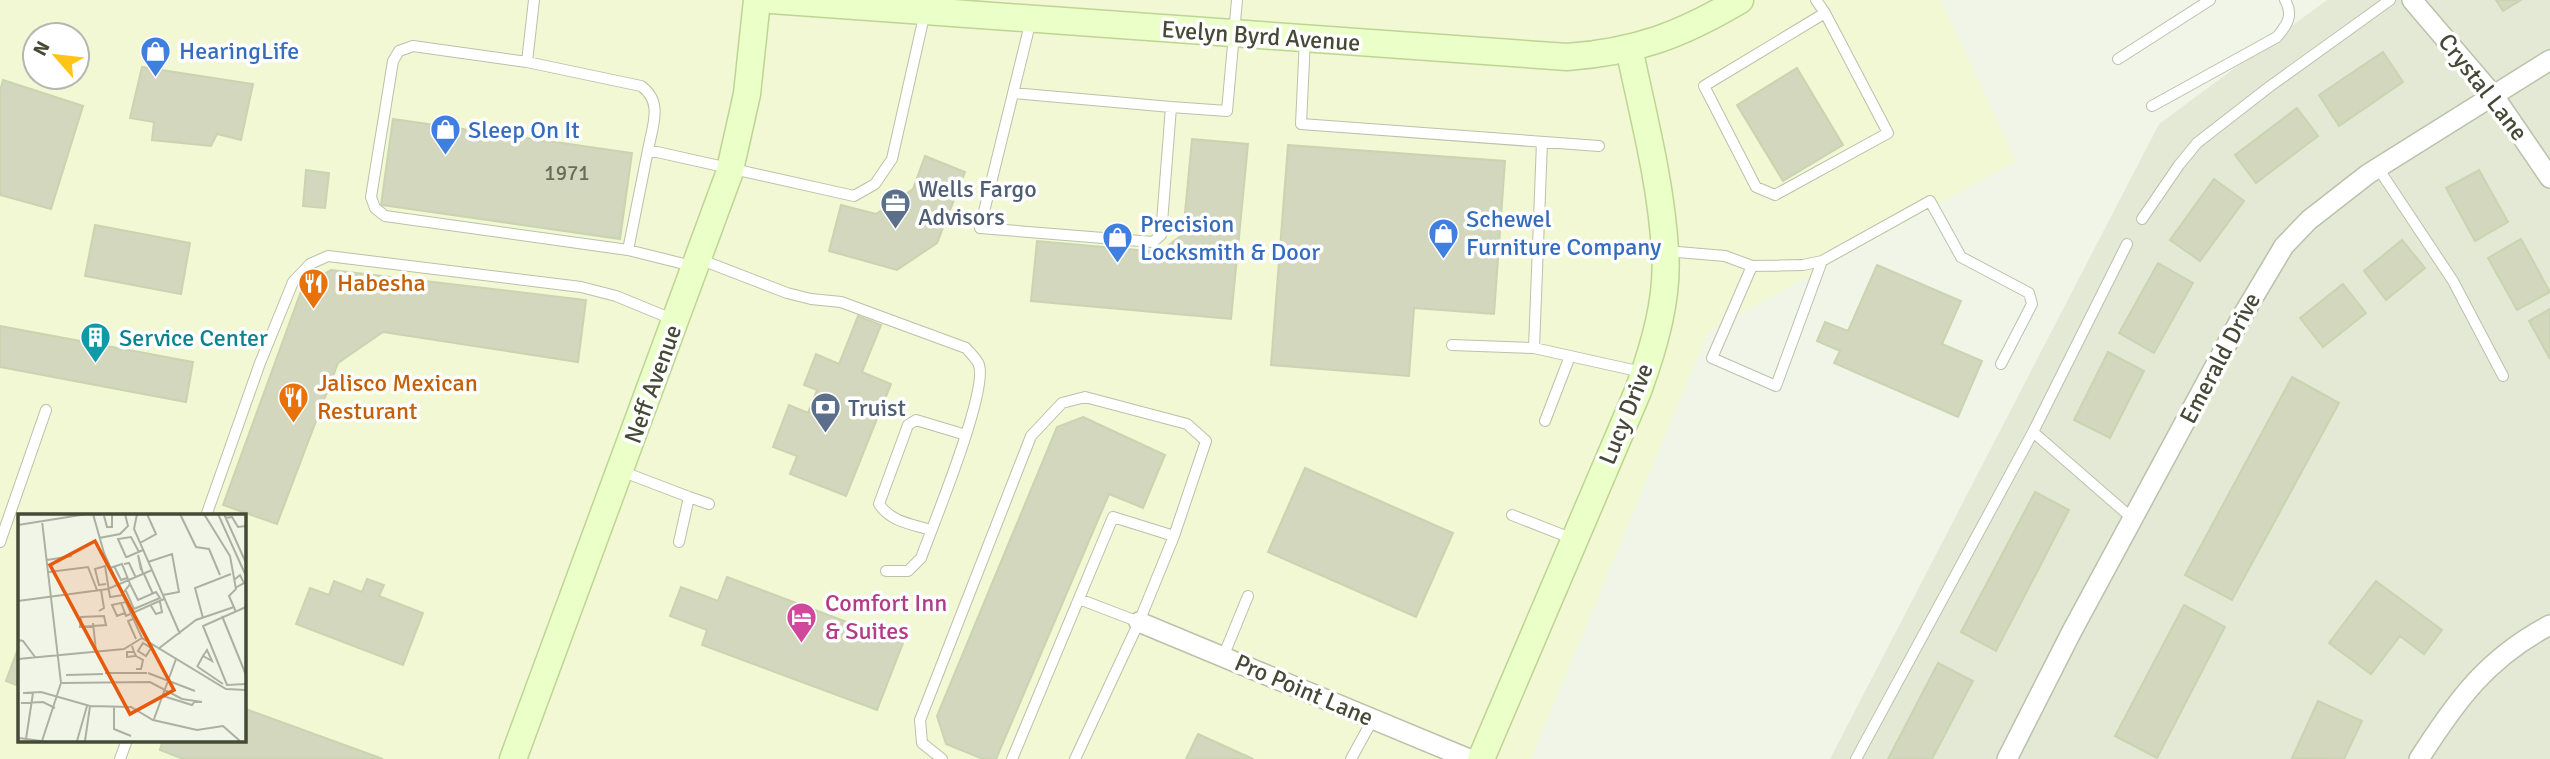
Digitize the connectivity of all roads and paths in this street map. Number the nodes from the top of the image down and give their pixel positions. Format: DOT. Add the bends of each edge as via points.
graph roads {
  1 [pos="534,0"];
  2 [pos="757,0"];
  3 [pos="771,0"];
  4 [pos="1237,0"];
  5 [pos="1740,0"];
  6 [pos="1816,0"];
  7 [pos="2210,0"];
  8 [pos="2285,0"];
  9 [pos="2390,0"];
  10 [pos="2412,0"];
  11 [pos="888,4"];
  12 [pos="925,12"];
  13 [pos="1825,13"];
  14 [pos="1031,19"];
  15 [pos="1234,33"];
  16 [pos="1305,39"];
  17 [pos="1629,48"];
  18 [pos="2119,59"];
  19 [pos="2550,60"];
  20 [pos="527,62"];
  21 [pos="1013,93"];
  22 [pos="2494,96"];
  23 [pos="2152,106"];
  24 [pos="1171,107"];
  25 [pos="1542,142"];
  26 [pos="1599,146"];
  27 [pos="648,150"];
  28 [pos="731,167"];
  29 [pos="2378,168"];
  30 [pos="2550,178"];
  31 [pos="2142,219"];
  32 [pos="2127,244"];
  33 [pos="628,250"];
  34 [pos="1665,251"];
  35 [pos="1822,261"];
  36 [pos="697,263"];
  37 [pos="1752,265"];
  38 [pos="676,321"];
  39 [pos="1452,345"];
  40 [pos="1534,348"];
  41 [pos="1570,356"];
  42 [pos="2001,364"];
  43 [pos="1645,372"];
  44 [pos="2503,376"];
  45 [pos="46,410"];
  46 [pos="1545,421"];
  47 [pos="2033,432"];
  48 [pos="966,435"];
  49 [pos="621,470"];
  50 [pos="689,497"];
  51 [pos="709,504"];
  52 [pos="207,514"];
  53 [pos="1512,514"];
  54 [pos="2133,519"];
  55 [pos="931,530"];
  56 [pos="1174,537"];
  57 [pos="1574,540"];
  58 [pos="0,542"];
  59 [pos="679,542"];
  60 [pos="886,571"];
  61 [pos="1248,596"];
  62 [pos="1079,599"];
  63 [pos="1139,622"];
  64 [pos="2550,625"];
  65 [pos="1223,657"];
  66 [pos="1373,719"];
  67 [pos="126,742"];
  68 [pos="120,759"];
  69 [pos="513,759"];
  70 [pos="942,759"];
  71 [pos="1012,759"];
  72 [pos="1075,759"];
  73 [pos="1350,759"];
  74 [pos="1469,759"];
  75 [pos="1480,759"];
  76 [pos="1856,759"];
  77 [pos="2007,759"];
  78 [pos="2419,759"];
  1 -- 20 [label="lane"];
  2 -- 28 [label="street, Neff Avenue" via="747,94"];
  3 -- 11 [label="street, Evelyn Byrd Avenue"];
  4 -- 15 [label="lane"];
  5 -- 17 [label="street, Evelyn Byrd Avenue" via="1677,34"];
  6 -- 13 [label="lane"];
  7 -- 18 [label="lane"];
  8 -- 23 [label="lane" via="2290,8 2288,23 2277,37"];
  9 -- 31 [label="lane" via="2197,143"];
  10 -- 22 [label="street, Crystal Lane"];
  11 -- 12 [label="street, Evelyn Byrd Avenue"];
  12 -- 14 [label="street, Evelyn Byrd Avenue"];
  12 -- 28 [label="lane" via="892,159 875,184 854,196"];
  13 -- 13 [label="lane" via="1888,133 1775,195 1756,187 1703,86"];
  14 -- 15 [label="street, Evelyn Byrd Avenue"];
  14 -- 21 [label="lane"];
  15 -- 16 [label="street, Evelyn Byrd Avenue"];
  15 -- 24 [label="lane" via="1227,111"];
  16 -- 17 [label="street, Evelyn Byrd Avenue" via="1545,57"];
  16 -- 25 [label="lane" via="1301,124"];
  17 -- 34 [label="street, Lucy Drive"];
  19 -- 22 [label="street, Emerald Drive"];
  20 -- 27 [label="lane" via="641,86 651,93 656,103"];
  20 -- 33 [label="lane" via="413,46 399,51 393,61 371,197 375,208 385,216"];
  21 -- 24 [label="lane"];
  21 -- 24 [label="lane" via="980,228 1153,242 1161,235"];
  22 -- 29 [label="street, Emerald Drive"];
  22 -- 30 [label="street, Crystal Lane"];
  25 -- 26 [label="lane"];
  25 -- 40 [label="lane"];
  27 -- 28 [label="lane"];
  27 -- 33 [label="lane"];
  28 -- 36 [label="street, Neff Avenue"];
  29 -- 44 [label="lane" via="2453,281"];
  29 -- 54 [label="street, Emerald Drive" via="2309,220 2276,258"];
  32 -- 47 [label="lane"];
  33 -- 36 [label="lane"];
  34 -- 37 [label="lane" via="1725,256"];
  34 -- 43 [label="street, Lucy Drive" via="1660,310"];
  35 -- 37 [label="lane"];
  35 -- 37 [label="lane" via="1776,386 1712,358"];
  35 -- 42 [label="lane" via="1930,201 1961,257 2029,293 2032,304"];
  36 -- 38 [label="street, Neff Avenue"];
  36 -- 48 [label="lane" via="787,293 841,302 966,348 979,364 980,379"];
  38 -- 49 [label="street, Neff Avenue"];
  38 -- 52 [label="lane" via="581,287 328,256 318,260 302,270 290,288"];
  39 -- 40 [label="lane"];
  40 -- 41 [label="lane"];
  41 -- 43 [label="lane"];
  41 -- 46 [label="lane"];
  43 -- 57 [label="street, Lucy Drive"];
  45 -- 58 [label="lane"];
  47 -- 54 [label="lane"];
  47 -- 76 [label="lane"];
  48 -- 55 [label="lane"];
  48 -- 55 [label="lane" via="916,420 908,425 879,504 895,519"];
  49 -- 50 [label="lane"];
  49 -- 69 [label="street, Neff Avenue"];
  50 -- 51 [label="lane"];
  50 -- 59 [label="lane"];
  53 -- 57 [label="lane"];
  54 -- 77 [label="street, Emerald Drive"];
  55 -- 60 [label="lane" via="921,558 908,571"];
  56 -- 62 [label="lane" via="1113,517"];
  56 -- 63 [label="lane"];
  56 -- 70 [label="lane" via="1206,441 1187,424 1086,397 1062,403 1031,436 920,720 922,743"];
  57 -- 75 [label="street, Lucy Drive"];
  61 -- 65 [label="lane"];
  62 -- 63 [label="lane"];
  62 -- 71 [label="lane"];
  63 -- 65 [label="street, Pro Point Lane"];
  63 -- 72 [label="lane"];
  64 -- 78 [label="street" via="2490,666"];
  65 -- 66 [label="street, Pro Point Lane"];
  66 -- 73 [label="lane"];
  66 -- 74 [label="street, Pro Point Lane"];
  67 -- 68 [label="lane"];
}
